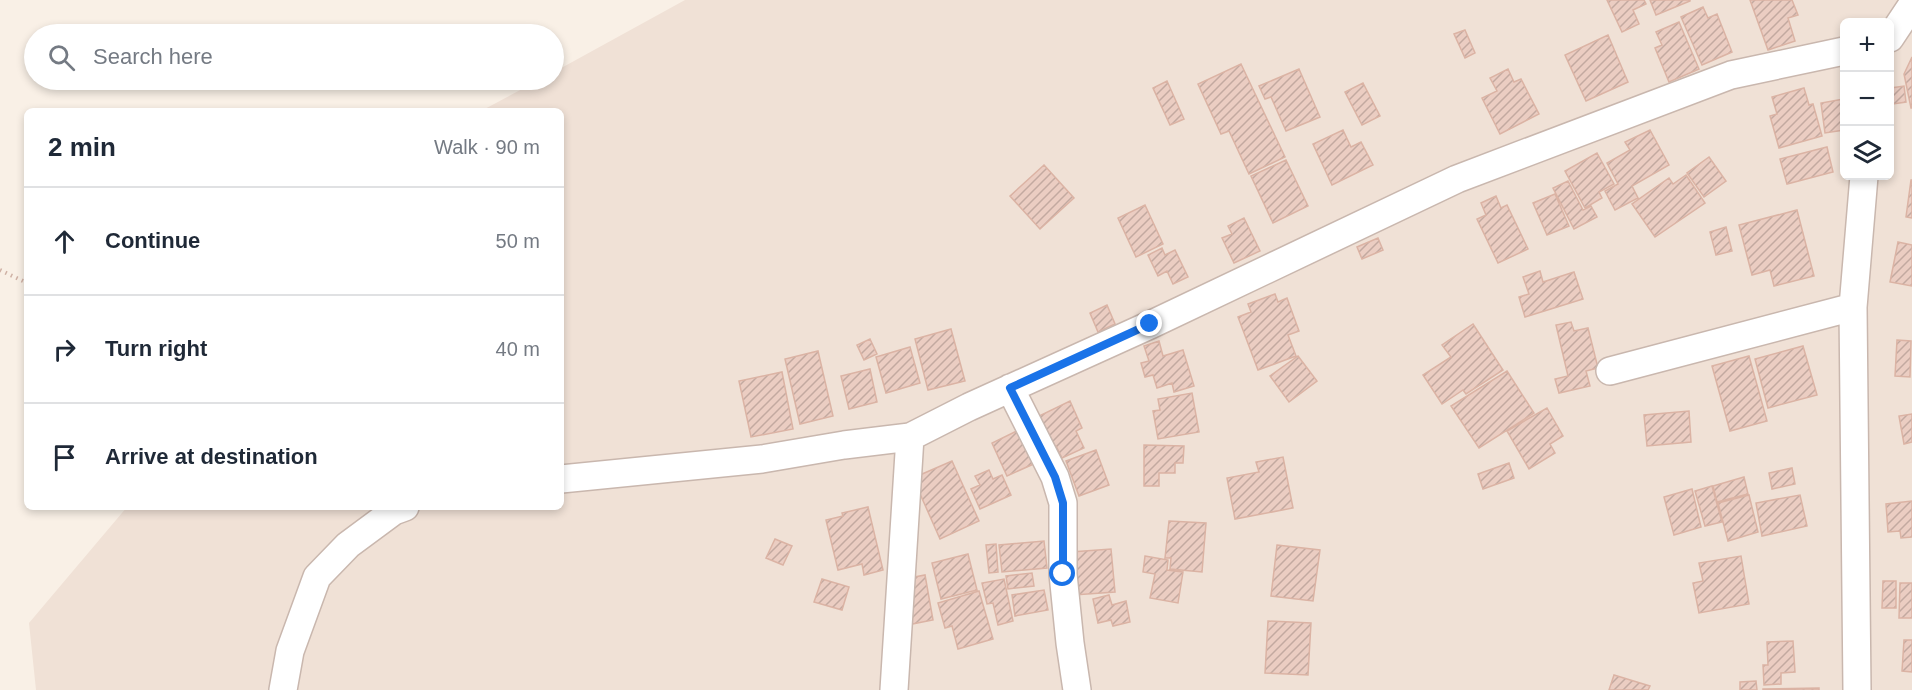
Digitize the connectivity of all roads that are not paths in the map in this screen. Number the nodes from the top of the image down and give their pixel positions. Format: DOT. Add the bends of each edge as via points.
graph roads {
  1 [pos="1912,5"];
  2 [pos="1894,32"];
  3 [pos="1840,52"];
  4 [pos="1863,180"];
  5 [pos="1853,307"];
  6 [pos="1610,371"];
  7 [pos="1010,388"];
  8 [pos="910,437"];
  9 [pos="564,479"];
  10 [pos="397,510"];
  11 [pos="283,690"];
  12 [pos="894,690"];
  13 [pos="1077,690"];
  14 [pos="1857,690"];
  1 -- 2 [label="street"];
  3 -- 7 [label="street" via="1731,75 1457,178"];
  4 -- 5 [label="street"];
  5 -- 6 [label="street"];
  5 -- 14 [label="street"];
  7 -- 8 [label="street"];
  7 -- 13 [label="street" via="1055,477 1063,503 1063,574"];
  8 -- 9 [label="street" via="762,459"];
  8 -- 12 [label="street"];
  10 -- 11 [label="street" via="348,545 317,577 290,651"];
}
